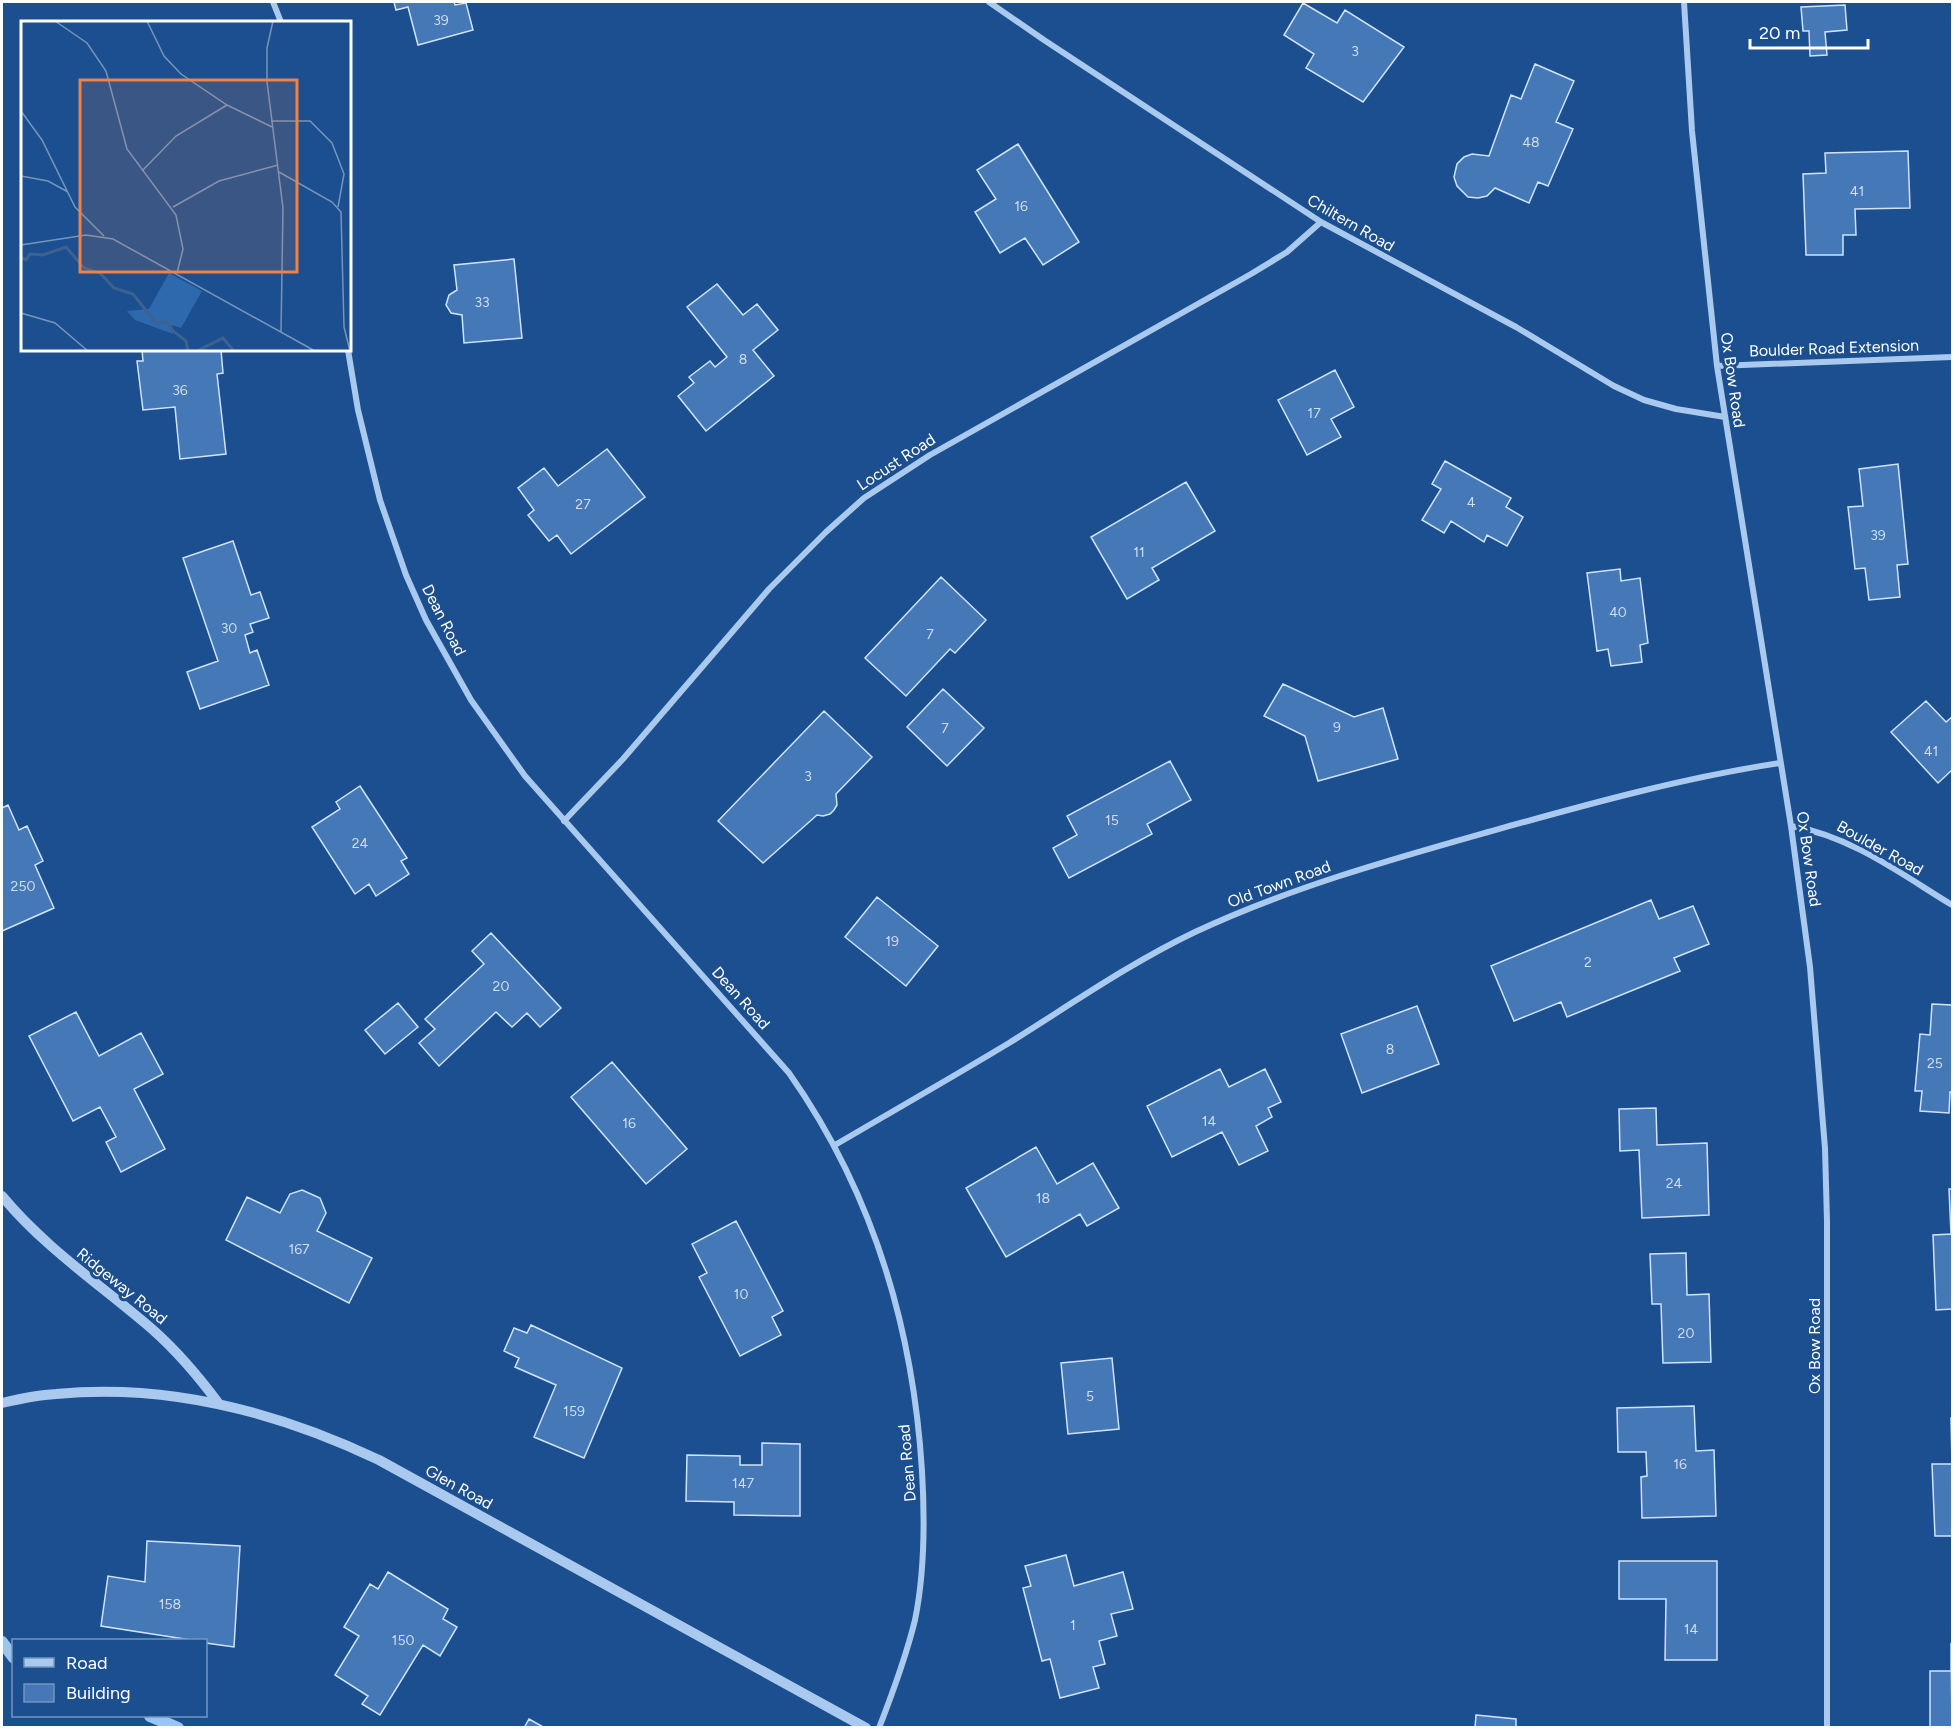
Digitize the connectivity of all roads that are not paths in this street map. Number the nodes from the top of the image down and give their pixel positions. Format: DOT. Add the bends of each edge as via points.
graph roads {
  1 [pos="273,2"];
  2 [pos="989,2"];
  3 [pos="1684,2"];
  4 [pos="280,21"];
  5 [pos="1321,222"];
  6 [pos="348,351"];
  7 [pos="1953,357"];
  8 [pos="1717,366"];
  9 [pos="1725,417"];
  10 [pos="1780,763"];
  11 [pos="564,820"];
  12 [pos="1791,826"];
  13 [pos="1953,905"];
  14 [pos="835,1145"];
  15 [pos="2,1196"];
  16 [pos="2,1403"];
  17 [pos="219,1404"];
  18 [pos="866,1728"];
  19 [pos="879,1728"];
  20 [pos="1827,1728"];
  1 -- 4 [label="street"];
  2 -- 5 [label="street, Chiltern Road"];
  3 -- 8 [label="street, Ox Bow Road" via="1692,131"];
  5 -- 9 [label="street, Chiltern Road" via="1516,327 1614,386 1665,406"];
  5 -- 11 [label="street, Locust Road" via="1287,252 1251,274 930,455 864,498 769,589 623,759"];
  6 -- 11 [label="street, Dean Road" via="358,410 381,500 422,611 471,700 525,776"];
  7 -- 8 [label="street, Boulder Road Extension"];
  8 -- 9 [label="street, Ox Bow Road"];
  9 -- 10 [label="street, Ox Bow Road"];
  10 -- 12 [label="street, Ox Bow Road"];
  10 -- 14 [label="street, Old Town Road" via="1687,779 1591,803 1363,868 1254,906 1193,933 1112,977 978,1062"];
  11 -- 14 [label="street, Dean Road" via="781,1064"];
  12 -- 13 [label="street, Boulder Road" via="1845,842"];
  12 -- 20 [label="street, Ox Bow Road" via="1810,968 1825,1148"];
  14 -- 19 [label="street, Dean Road" via="867,1215 891,1285 904,1336 920,1435 925,1514 923,1564 901,1673"];
  15 -- 17 [label="street, Ridgeway Road" via="64,1258 167,1343"];
  16 -- 17 [label="street, Glen Road" via="53,1394 109,1392"];
  17 -- 18 [label="street, Glen Road" via="295,1424 379,1460"];
}
